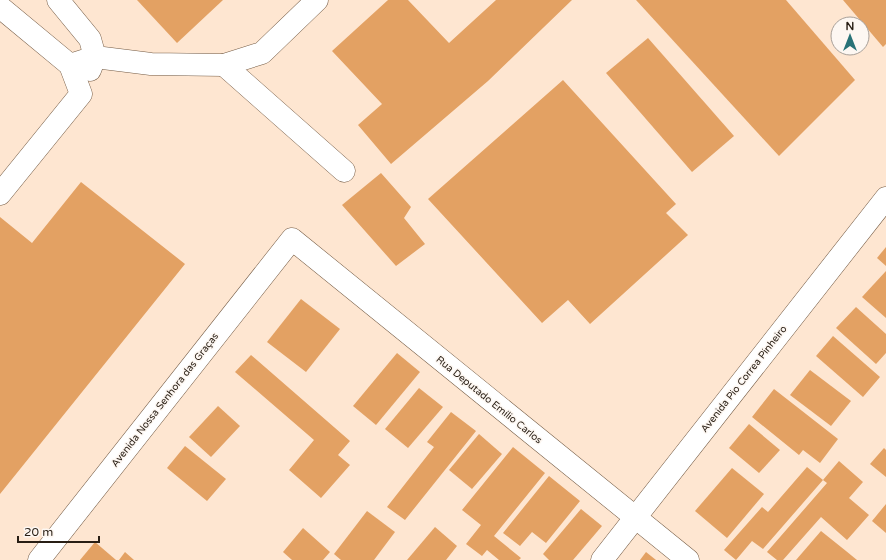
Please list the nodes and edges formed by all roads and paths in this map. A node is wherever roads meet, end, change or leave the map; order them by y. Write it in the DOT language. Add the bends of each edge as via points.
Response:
graph roads {
  1 [pos="58,0"];
  2 [pos="317,0"];
  3 [pos="0,7"];
  4 [pos="95,57"];
  5 [pos="70,65"];
  6 [pos="224,65"];
  7 [pos="81,94"];
  8 [pos="344,171"];
  9 [pos="0,194"];
  10 [pos="886,198"];
  11 [pos="292,239"];
  12 [pos="635,518"];
  13 [pos="39,560"];
  14 [pos="602,560"];
  15 [pos="688,560"];
  1 -- 4 [label="street" via="90,39"];
  2 -- 6 [label="street" via="262,53"];
  3 -- 5 [label="street"];
  4 -- 5 [label="street"];
  4 -- 6 [label="street" via="151,64"];
  4 -- 7 [label="street"];
  5 -- 7 [label="street"];
  6 -- 8 [label="street"];
  7 -- 9 [label="street"];
  10 -- 12 [label="street, Avenida Pio Correa Pinheiro"];
  11 -- 12 [label="street, Rua Deputado Emílio Carlos"];
  11 -- 13 [label="street, Avenida Nossa Senhora das Graças"];
  12 -- 14 [label="street, Avenida Pio Correa Pinheiro"];
  12 -- 15 [label="street, Rua Deputado Emílio Carlos"];
}
